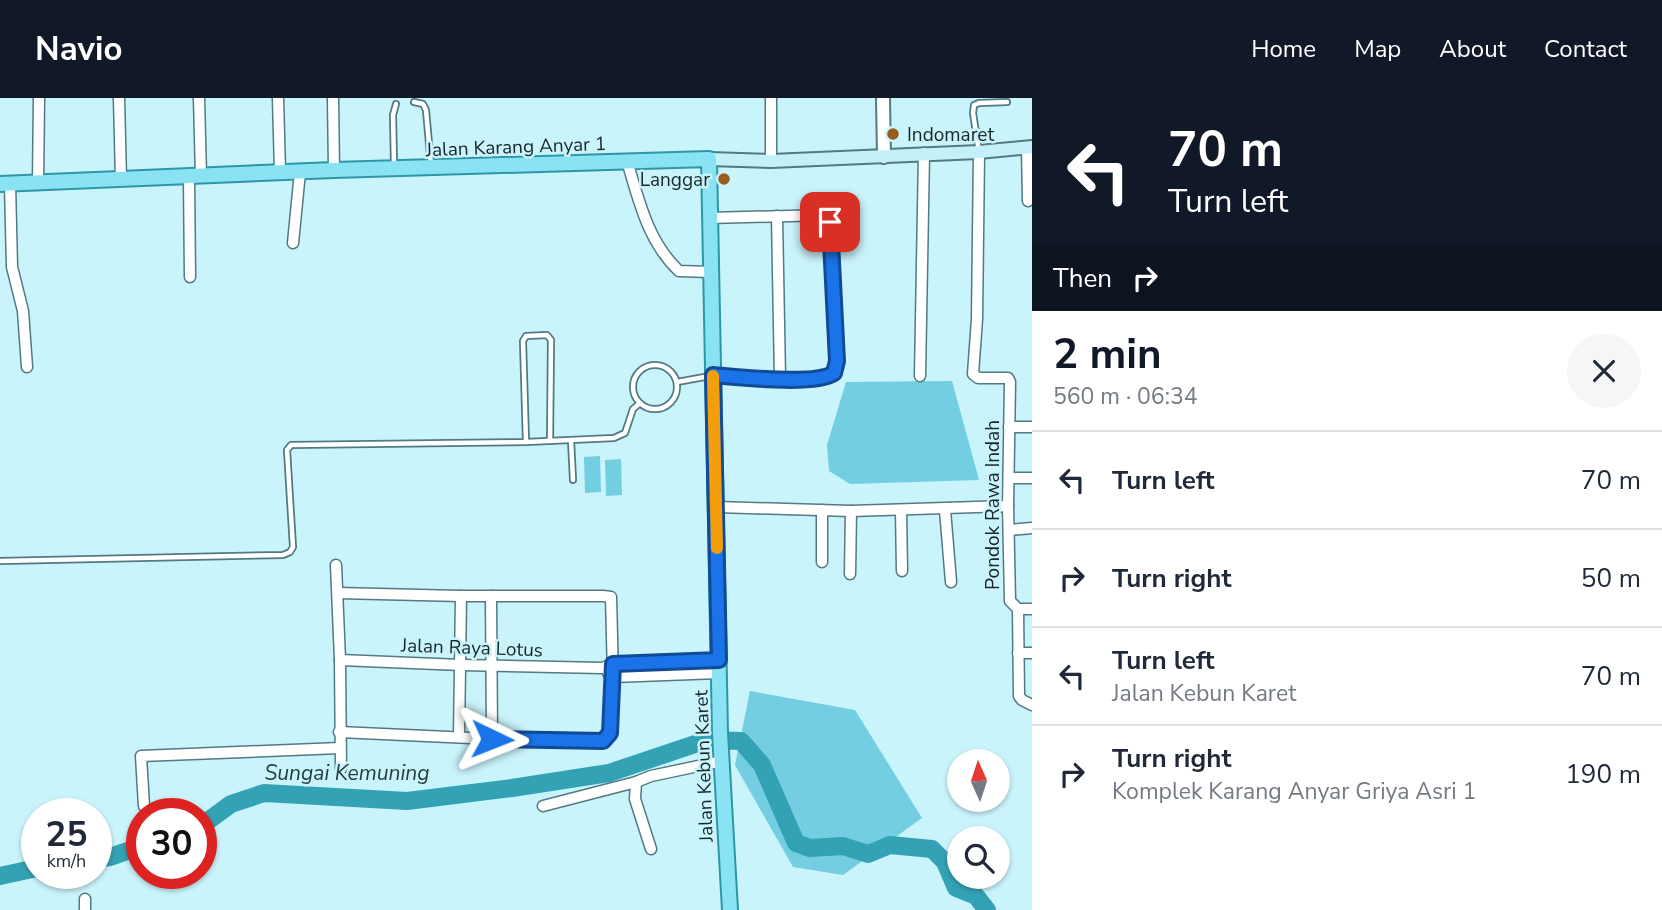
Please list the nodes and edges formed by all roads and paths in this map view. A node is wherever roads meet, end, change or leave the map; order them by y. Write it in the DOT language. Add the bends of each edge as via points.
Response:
graph roads {
  1 [pos="39,98"];
  2 [pos="119,98"];
  3 [pos="199,98"];
  4 [pos="278,98"];
  5 [pos="333,98"];
  6 [pos="771,98"];
  7 [pos="883,98"];
  8 [pos="414,102"];
  9 [pos="1007,102"];
  10 [pos="396,104"];
  11 [pos="1029,147"];
  12 [pos="979,152"];
  13 [pos="923,153"];
  14 [pos="884,157"];
  15 [pos="709,159"];
  16 [pos="626,161"];
  17 [pos="771,161"];
  18 [pos="431,167"];
  19 [pos="394,169"];
  20 [pos="334,170"];
  21 [pos="280,172"];
  22 [pos="300,172"];
  23 [pos="195,177"];
  24 [pos="121,180"];
  25 [pos="38,183"];
  26 [pos="5,184"];
  27 [pos="1028,201"];
  28 [pos="777,216"];
  29 [pos="709,218"];
  30 [pos="293,243"];
  31 [pos="710,272"];
  32 [pos="190,277"];
  33 [pos="27,367"];
  34 [pos="713,375"];
  35 [pos="920,376"];
  36 [pos="780,379"];
  37 [pos="677,382"];
  38 [pos="639,402"];
  39 [pos="1009,427"];
  40 [pos="1032,427"];
  41 [pos="571,440"];
  42 [pos="550,441"];
  43 [pos="526,442"];
  44 [pos="1009,478"];
  45 [pos="1032,478"];
  46 [pos="573,480"];
  47 [pos="1009,506"];
  48 [pos="717,507"];
  49 [pos="822,510"];
  50 [pos="901,510"];
  51 [pos="945,510"];
  52 [pos="851,511"];
  53 [pos="1032,528"];
  54 [pos="1009,530"];
  55 [pos="0,561"];
  56 [pos="822,562"];
  57 [pos="336,565"];
  58 [pos="902,570"];
  59 [pos="850,574"];
  60 [pos="951,582"];
  61 [pos="338,593"];
  62 [pos="461,596"];
  63 [pos="491,596"];
  64 [pos="1018,609"];
  65 [pos="1032,609"];
  66 [pos="1018,653"];
  67 [pos="1032,653"];
  68 [pos="340,660"];
  69 [pos="613,664"];
  70 [pos="461,666"];
  71 [pos="492,666"];
  72 [pos="719,667"];
  73 [pos="602,668"];
  74 [pos="613,677"];
  75 [pos="1032,705"];
  76 [pos="339,732"];
  77 [pos="459,737"];
  78 [pos="492,739"];
  79 [pos="340,748"];
  80 [pos="721,756"];
  81 [pos="341,769"];
  82 [pos="636,782"];
  83 [pos="144,798"];
  84 [pos="543,806"];
  85 [pos="651,849"];
  86 [pos="730,910"];
  1 -- 25 [label="street"];
  2 -- 24 [label="street"];
  3 -- 23 [label="street"];
  4 -- 21 [label="street"];
  5 -- 20 [label="street"];
  6 -- 17 [label="street"];
  7 -- 14 [label="street"];
  8 -- 18 [label="lane" via="426,110"];
  9 -- 12 [label="lane" via="974,105"];
  10 -- 19 [label="lane"];
  11 -- 12 [label="main road, Jalan Karang Anyar 1"];
  11 -- 27 [label="street"];
  12 -- 13 [label="main road, Jalan Karang Anyar 1"];
  12 -- 39 [label="street, Pondok Rawa Indah" via="974,374 978,378 1008,378"];
  13 -- 14 [label="main road, Jalan Karang Anyar 1"];
  13 -- 35 [label="street"];
  14 -- 17 [label="main road, Jalan Karang Anyar 1"];
  15 -- 16 [label="main road, Jalan Karang Anyar 1"];
  15 -- 17 [label="main road, Jalan Karang Anyar 1"];
  15 -- 29 [label="main road, Jalan Kebun Karet"];
  16 -- 18 [label="main road, Jalan Karang Anyar 1"];
  16 -- 31 [label="street" via="643,213 666,258 679,271"];
  18 -- 19 [label="main road, Jalan Karang Anyar 1"];
  19 -- 20 [label="main road, Jalan Karang Anyar 1"];
  20 -- 22 [label="main road, Jalan Karang Anyar 1"];
  21 -- 22 [label="main road, Jalan Karang Anyar 1"];
  21 -- 23 [label="main road, Jalan Karang Anyar 1"];
  22 -- 30 [label="street"];
  23 -- 24 [label="main road, Jalan Karang Anyar 1"];
  23 -- 32 [label="street"];
  24 -- 25 [label="main road, Jalan Karang Anyar 1"];
  25 -- 26 [label="main road, Jalan Karang Anyar 1"];
  26 -- 33 [label="street"];
  28 -- 29 [label="street"];
  28 -- 36 [label="street"];
  28 -- 36 [label="street" via="829,218 837,361 830,376"];
  29 -- 31 [label="main road, Jalan Kebun Karet"];
  31 -- 34 [label="main road, Jalan Kebun Karet"];
  34 -- 36 [label="street"];
  34 -- 37 [label="lane"];
  34 -- 48 [label="main road, Jalan Kebun Karet"];
  37 -- 38 [label="lane" via="677,393 661,409"];
  37 -- 38 [label="lane" via="661,366 650,366 634,381"];
  38 -- 41 [label="lane" via="624,435"];
  39 -- 40 [label="street"];
  39 -- 44 [label="street, Pondok Rawa Indah"];
  41 -- 42 [label="lane"];
  41 -- 46 [label="lane"];
  42 -- 43 [label="lane"];
  42 -- 43 [label="lane" via="551,342 549,336 539,335 526,336 523,341"];
  43 -- 55 [label="lane" via="291,445 287,450 293,547 284,555"];
  44 -- 45 [label="street"];
  44 -- 47 [label="street, Pondok Rawa Indah"];
  47 -- 51 [label="street"];
  47 -- 54 [label="street, Pondok Rawa Indah"];
  48 -- 49 [label="street"];
  48 -- 72 [label="main road, Jalan Kebun Karet"];
  49 -- 52 [label="street"];
  49 -- 56 [label="street"];
  50 -- 51 [label="street"];
  50 -- 52 [label="street"];
  50 -- 58 [label="street"];
  51 -- 60 [label="street"];
  52 -- 59 [label="street"];
  53 -- 54 [label="street"];
  54 -- 64 [label="street, Pondok Rawa Indah" via="1010,601"];
  57 -- 61 [label="street"];
  61 -- 62 [label="street"];
  61 -- 68 [label="street"];
  62 -- 63 [label="street"];
  62 -- 70 [label="street"];
  63 -- 69 [label="street" via="611,597"];
  63 -- 71 [label="street"];
  64 -- 65 [label="street"];
  64 -- 66 [label="street, Pondok Rawa Indah"];
  66 -- 67 [label="street"];
  66 -- 75 [label="street, Pondok Rawa Indah" via="1019,696"];
  68 -- 70 [label="street, Jalan Raya Lotus"];
  68 -- 76 [label="street"];
  69 -- 72 [label="street"];
  69 -- 73 [label="street"];
  69 -- 74 [label="street"];
  70 -- 71 [label="street, Jalan Raya Lotus"];
  70 -- 77 [label="street"];
  71 -- 73 [label="street, Jalan Raya Lotus"];
  71 -- 78 [label="street"];
  72 -- 74 [label="street"];
  72 -- 80 [label="main road, Jalan Kebun Karet"];
  73 -- 74 [label="street"];
  74 -- 78 [label="street" via="610,733 603,741"];
  76 -- 77 [label="street"];
  76 -- 79 [label="street"];
  77 -- 78 [label="street"];
  79 -- 81 [label="street"];
  79 -- 83 [label="street" via="141,755"];
  80 -- 82 [label="street"];
  80 -- 86 [label="main road, Jalan Kebun Karet"];
  82 -- 84 [label="street"];
  82 -- 85 [label="street" via="635,799"];
}
